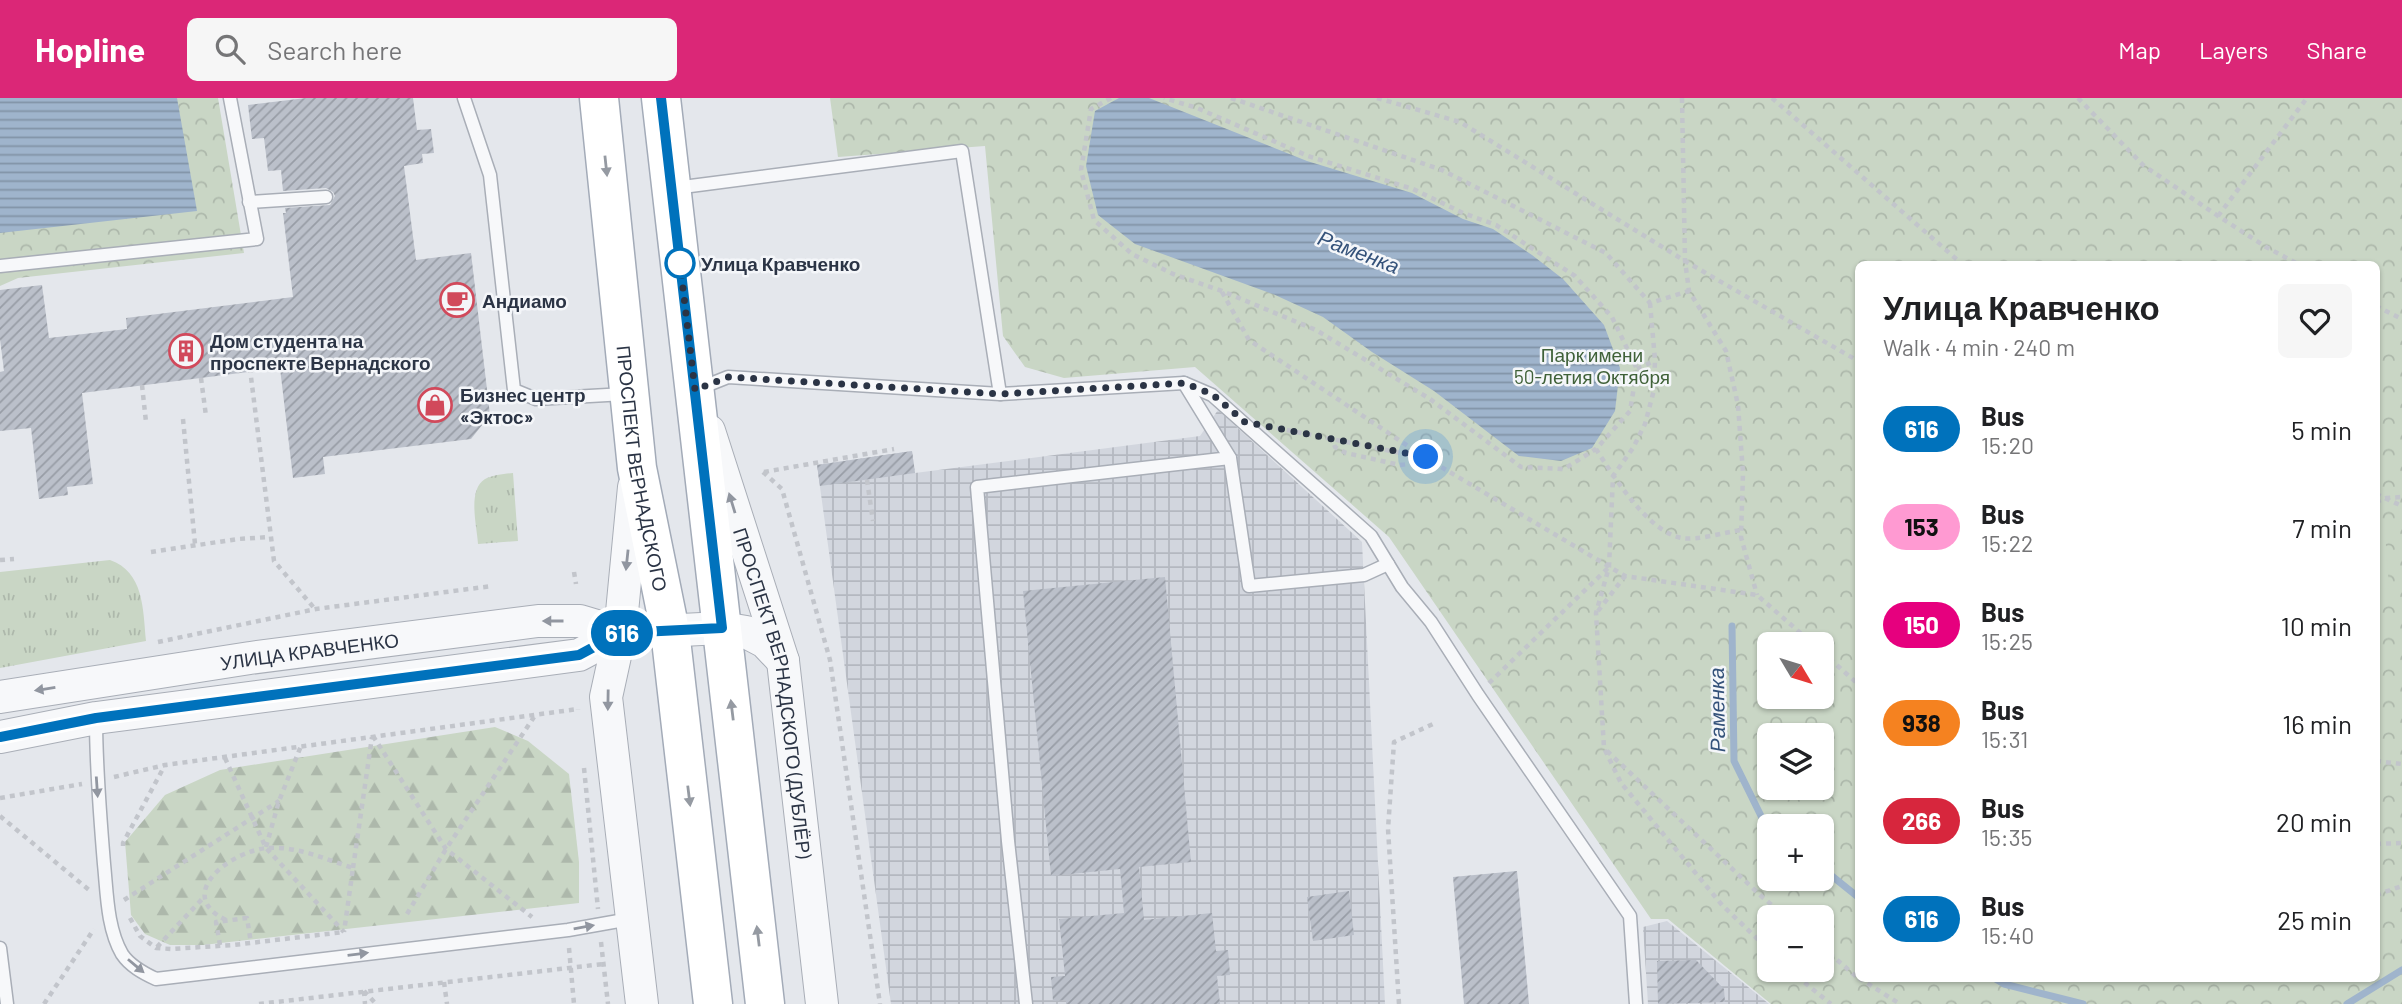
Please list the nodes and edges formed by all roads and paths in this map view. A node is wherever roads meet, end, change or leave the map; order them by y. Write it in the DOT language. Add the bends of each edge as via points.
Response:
graph roads {
  1 [pos="230,98"];
  2 [pos="464,98"];
  3 [pos="599,98"];
  4 [pos="661,98"];
  5 [pos="1111,98"];
  6 [pos="1164,98"];
  7 [pos="1197,98"];
  8 [pos="1231,98"];
  9 [pos="1377,98"];
  10 [pos="1682,98"];
  11 [pos="1772,98"];
  12 [pos="2078,98"];
  13 [pos="2307,98"];
  14 [pos="1197,108"];
  15 [pos="671,188"];
  16 [pos="326,197"];
  17 [pos="249,202"];
  18 [pos="2218,216"];
  19 [pos="1685,261"];
  20 [pos="1959,261"];
  21 [pos="2292,261"];
  22 [pos="0,266"];
  23 [pos="1222,291"];
  24 [pos="1689,291"];
  25 [pos="1650,303"];
  26 [pos="2380,308"];
  27 [pos="2402,319"];
  28 [pos="262,359"];
  29 [pos="1855,359"];
  30 [pos="1655,360"];
  31 [pos="1637,369"];
  32 [pos="201,378"];
  33 [pos="1184,383"];
  34 [pos="142,385"];
  35 [pos="695,390"];
  36 [pos="629,393"];
  37 [pos="1000,394"];
  38 [pos="206,416"];
  39 [pos="183,419"];
  40 [pos="146,422"];
  41 [pos="1245,422"];
  42 [pos="1332,439"];
  43 [pos="894,449"];
  44 [pos="1596,449"];
  45 [pos="1426,457"];
  46 [pos="1230,458"];
  47 [pos="637,468"];
  48 [pos="1613,476"];
  49 [pos="867,480"];
  50 [pos="2380,496"];
  51 [pos="2402,497"];
  52 [pos="2386,498"];
  53 [pos="2380,500"];
  54 [pos="2402,506"];
  55 [pos="873,520"];
  56 [pos="1741,530"];
  57 [pos="271,537"];
  58 [pos="195,544"];
  59 [pos="151,552"];
  60 [pos="14,559"];
  61 [pos="0,560"];
  62 [pos="1388,564"];
  63 [pos="1609,567"];
  64 [pos="575,572"];
  65 [pos="1625,576"];
  66 [pos="576,584"];
  67 [pos="492,586"];
  68 [pos="1757,595"];
  69 [pos="316,609"];
  70 [pos="1596,613"];
  71 [pos="722,628"];
  72 [pos="670,631"];
  73 [pos="1799,632"];
  74 [pos="620,633"];
  75 [pos="371,642"];
  76 [pos="146,644"];
  77 [pos="783,661"];
  78 [pos="1834,663"];
  79 [pos="163,671"];
  80 [pos="1855,681"];
  81 [pos="376,682"];
  82 [pos="1478,695"];
  83 [pos="0,696"];
  84 [pos="166,709"];
  85 [pos="535,716"];
  86 [pos="96,718"];
  87 [pos="579,722"];
  88 [pos="1433,724"];
  89 [pos="373,736"];
  90 [pos="0,737"];
  91 [pos="301,745"];
  92 [pos="1604,748"];
  93 [pos="225,758"];
  94 [pos="2380,761"];
  95 [pos="583,762"];
  96 [pos="2402,764"];
  97 [pos="164,765"];
  98 [pos="97,781"];
  99 [pos="0,798"];
  100 [pos="279,801"];
  101 [pos="0,816"];
  102 [pos="253,816"];
  103 [pos="2402,843"];
  104 [pos="2380,844"];
  105 [pos="266,848"];
  106 [pos="446,849"];
  107 [pos="124,854"];
  108 [pos="353,868"];
  109 [pos="2402,886"];
  110 [pos="126,888"];
  111 [pos="2380,894"];
  112 [pos="205,897"];
  113 [pos="127,899"];
  114 [pos="1772,905"];
  115 [pos="108,906"];
  116 [pos="407,914"];
  117 [pos="631,919"];
  118 [pos="226,920"];
  119 [pos="599,924"];
  120 [pos="568,930"];
  121 [pos="550,931"];
  122 [pos="344,932"];
  123 [pos="1757,939"];
  124 [pos="251,943"];
  125 [pos="220,946"];
  126 [pos="0,948"];
  127 [pos="156,948"];
  128 [pos="1834,957"];
  129 [pos="603,964"];
  130 [pos="570,968"];
  131 [pos="1855,975"];
  132 [pos="444,982"];
  133 [pos="1804,982"];
  134 [pos="1865,982"];
  135 [pos="364,990"];
  136 [pos="7,1004"];
  137 [pos="44,1004"];
  138 [pos="259,1004"];
  139 [pos="365,1004"];
  140 [pos="376,1004"];
  141 [pos="447,1004"];
  142 [pos="574,1004"];
  143 [pos="608,1004"];
  144 [pos="642,1004"];
  145 [pos="713,1004"];
  146 [pos="765,1004"];
  147 [pos="822,1004"];
  148 [pos="880,1004"];
  149 [pos="1026,1004"];
  150 [pos="1399,1004"];
  151 [pos="1636,1004"];
  152 [pos="1831,1004"];
  153 [pos="1900,1004"];
  1 -- 17 [label="lane"];
  2 -- 36 [label="lane" via="490,175 514,390 536,399"];
  3 -- 36 [label="main road, ПРОСПЕКТ ВЕРНАДСКОГО, one-way"];
  4 -- 15 [label="main road"];
  5 -- 23 [label="path" via="1091,109 1081,170 1094,220 1132,254"];
  6 -- 14 [label="path"];
  7 -- 14 [label="path"];
  8 -- 25 [label="path" via="1442,170 1606,253"];
  9 -- 19 [label="path" via="1460,122"];
  10 -- 19 [label="path"];
  11 -- 20 [label="path"];
  12 -- 18 [label="path" via="2143,165"];
  13 -- 18 [label="path"];
  14 -- 31 [label="path" via="1308,156 1413,189 1496,225 1575,276 1612,317"];
  15 -- 35 [label="main road"];
  15 -- 37 [label="lane" via="962,151"];
  16 -- 17 [label="lane"];
  17 -- 22 [label="lane" via="257,239"];
  18 -- 21 [label="path"];
  19 -- 24 [label="path"];
  19 -- 29 [label="path"];
  23 -- 44 [label="path" via="1316,330 1430,399 1521,467 1564,469"];
  23 -- 45 [label="path" via="1249,340"];
  24 -- 25 [label="path"];
  24 -- 56 [label="path" via="1726,351 1738,405"];
  25 -- 30 [label="path"];
  26 -- 27 [label="path"];
  28 -- 57 [label="path" via="249,361"];
  30 -- 31 [label="path"];
  30 -- 48 [label="path" via="1654,390 1645,424"];
  31 -- 44 [label="path" via="1630,411"];
  32 -- 38 [label="path"];
  33 -- 37 [label="lane"];
  33 -- 41 [label="lane" via="1212,394"];
  33 -- 46 [label="lane"];
  34 -- 40 [label="path"];
  35 -- 37 [label="lane" via="728,377"];
  35 -- 71 [label="main road"];
  77 -- 35 [label="street, ПРОСПЕКТ ВЕРНАДСКОГО (ДУБЛЁР), one-way"];
  36 -- 47 [label="main road, ПРОСПЕКТ ВЕРНАДСКОГО"];
  39 -- 58 [label="path"];
  41 -- 42 [label="path"];
  41 -- 62 [label="lane" via="1371,536"];
  42 -- 45 [label="path"];
  42 -- 45 [label="path" via="1335,447 1346,453 1400,466"];
  43 -- 148 [label="path" via="763,472 782,489 830,660"];
  44 -- 48 [label="path"];
  45 -- 63 [label="path"];
  46 -- 62 [label="lane" via="1249,586 1364,575"];
  46 -- 149 [label="lane" via="977,487"];
  47 -- 72 [label="main road, ПРОСПЕКТ ВЕРНАДСКОГО"];
  47 -- 74 [label="street, one-way"];
  48 -- 56 [label="path" via="1665,532 1684,539"];
  48 -- 63 [label="path"];
  49 -- 55 [label="path"];
  50 -- 52 [label="path"];
  51 -- 52 [label="path"];
  52 -- 53 [label="path"];
  52 -- 54 [label="path"];
  56 -- 68 [label="path"];
  57 -- 58 [label="path"];
  57 -- 69 [label="path" via="274,561"];
  58 -- 59 [label="path"];
  60 -- 61 [label="path"];
  62 -- 82 [label="lane"];
  63 -- 65 [label="path"];
  63 -- 70 [label="path"];
  63 -- 82 [label="path"];
  64 -- 66 [label="path"];
  65 -- 68 [label="path"];
  65 -- 70 [label="path"];
  67 -- 69 [label="path"];
  68 -- 73 [label="path"];
  69 -- 76 [label="path"];
  70 -- 92 [label="path"];
  71 -- 72 [label="street, УЛИЦА КРАВЧЕНКО"];
  71 -- 77 [label="street, УЛИЦА КРАВЧЕНКО" via="746,632 765,642"];
  146 -- 71 [label="main road, one-way"];
  72 -- 74 [label="street, УЛИЦА КРАВЧЕНКО"];
  72 -- 145 [label="main road, ПРОСПЕКТ ВЕРНАДСКОГО, one-way"];
  74 -- 75 [label="street, УЛИЦА КРАВЧЕНКО, one-way" via="580,621 538,621"];
  74 -- 81 [label="street, УЛИЦА КРАВЧЕНКО" via="579,655"];
  74 -- 117 [label="street, one-way" via="606,697"];
  75 -- 79 [label="street, УЛИЦА КРАВЧЕНКО"];
  75 -- 81 [label="street"];
  77 -- 147 [label="street, ПРОСПЕКТ ВЕРНАДСКОГО (ДУБЛЁР)"];
  78 -- 80 [label="path"];
  79 -- 83 [label="street, УЛИЦА КРАВЧЕНКО, one-way"];
  79 -- 84 [label="street"];
  81 -- 84 [label="street, УЛИЦА КРАВЧЕНКО"];
  82 -- 151 [label="lane" via="1630,916"];
  84 -- 86 [label="street, УЛИЦА КРАВЧЕНКО"];
  85 -- 87 [label="path" via="578,709"];
  85 -- 89 [label="path"];
  85 -- 106 [label="path"];
  86 -- 90 [label="street, УЛИЦА КРАВЧЕНКО"];
  86 -- 98 [label="lane"];
  88 -- 150 [label="path" via="1394,742 1388,829"];
  89 -- 91 [label="path"];
  89 -- 106 [label="path"];
  89 -- 108 [label="path"];
  91 -- 93 [label="path"];
  91 -- 100 [label="path"];
  92 -- 114 [label="path"];
  92 -- 123 [label="path" via="1621,783 1722,905"];
  93 -- 97 [label="path"];
  93 -- 102 [label="path"];
  94 -- 96 [label="path"];
  95 -- 119 [label="path"];
  97 -- 98 [label="path"];
  97 -- 107 [label="path" via="123,843"];
  98 -- 99 [label="path"];
  98 -- 115 [label="lane, one-way"];
  100 -- 102 [label="path"];
  100 -- 105 [label="path"];
  101 -- 115 [label="path"];
  102 -- 105 [label="path"];
  102 -- 113 [label="path"];
  103 -- 104 [label="path"];
  105 -- 108 [label="path" via="292,849"];
  105 -- 112 [label="path" via="239,855 221,867 208,880"];
  105 -- 122 [label="path"];
  106 -- 116 [label="path"];
  106 -- 121 [label="path"];
  108 -- 122 [label="path"];
  109 -- 111 [label="path"];
  110 -- 113 [label="path"];
  112 -- 118 [label="path" via="215,915"];
  112 -- 127 [label="path"];
  113 -- 115 [label="path"];
  113 -- 127 [label="path" via="130,919 140,936"];
  115 -- 121 [label="lane, one-way" via="122,954 139,971 156,979"];
  115 -- 137 [label="path"];
  117 -- 119 [label="lane"];
  117 -- 144 [label="street"];
  118 -- 124 [label="path" via="247,918"];
  118 -- 125 [label="path" via="216,922"];
  120 -- 119 [label="lane, one-way"];
  119 -- 129 [label="path"];
  120 -- 121 [label="lane"];
  120 -- 130 [label="path"];
  122 -- 124 [label="path"];
  124 -- 125 [label="path"];
  125 -- 127 [label="path"];
  126 -- 136 [label="lane"];
  128 -- 131 [label="path"];
  129 -- 130 [label="path"];
  129 -- 143 [label="path"];
  130 -- 132 [label="path"];
  130 -- 142 [label="path"];
  132 -- 135 [label="path"];
  132 -- 141 [label="path"];
  133 -- 152 [label="path"];
  134 -- 153 [label="path"];
  135 -- 138 [label="path"];
  135 -- 139 [label="path"];
  135 -- 140 [label="path"];
}
